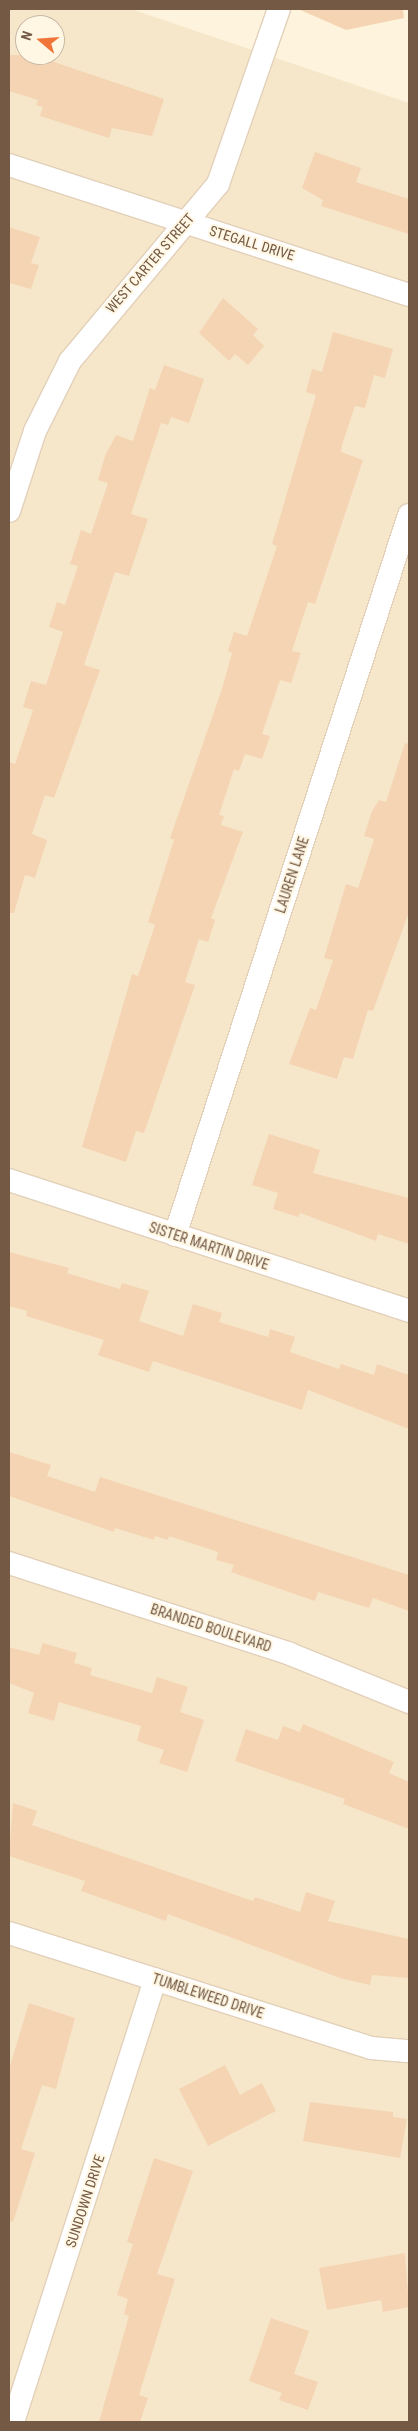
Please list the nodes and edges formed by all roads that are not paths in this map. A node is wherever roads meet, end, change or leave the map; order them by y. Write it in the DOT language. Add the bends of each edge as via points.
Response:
graph roads {
  1 [pos="279,9"];
  2 [pos="9,165"];
  3 [pos="184,222"];
  4 [pos="409,296"];
  5 [pos="9,511"];
  6 [pos="409,515"];
  7 [pos="9,1180"];
  8 [pos="175,1235"];
  9 [pos="409,1311"];
  10 [pos="9,1563"];
  11 [pos="409,1702"];
  12 [pos="9,1933"];
  13 [pos="155,1979"];
  14 [pos="409,2050"];
  15 [pos="13,2422"];
  1 -- 3 [label="street, WEST CARTER STREET" via="218,184"];
  2 -- 3 [label="street, STEGALL DRIVE"];
  3 -- 4 [label="street, STEGALL DRIVE" via="242,237"];
  3 -- 5 [label="street, WEST CARTER STREET" via="70,361 35,431"];
  6 -- 8 [label="street, LAUREN LANE"];
  7 -- 8 [label="street, SISTER MARTIN DRIVE"];
  8 -- 9 [label="street, SISTER MARTIN DRIVE"];
  10 -- 11 [label="street, BRANDED BOULEVARD" via="290,1654"];
  12 -- 13 [label="street, TUMBLEWEED DRIVE"];
  13 -- 14 [label="street, TUMBLEWEED DRIVE" via="371,2048"];
  13 -- 15 [label="street, SUNDOWN DRIVE"];
}
